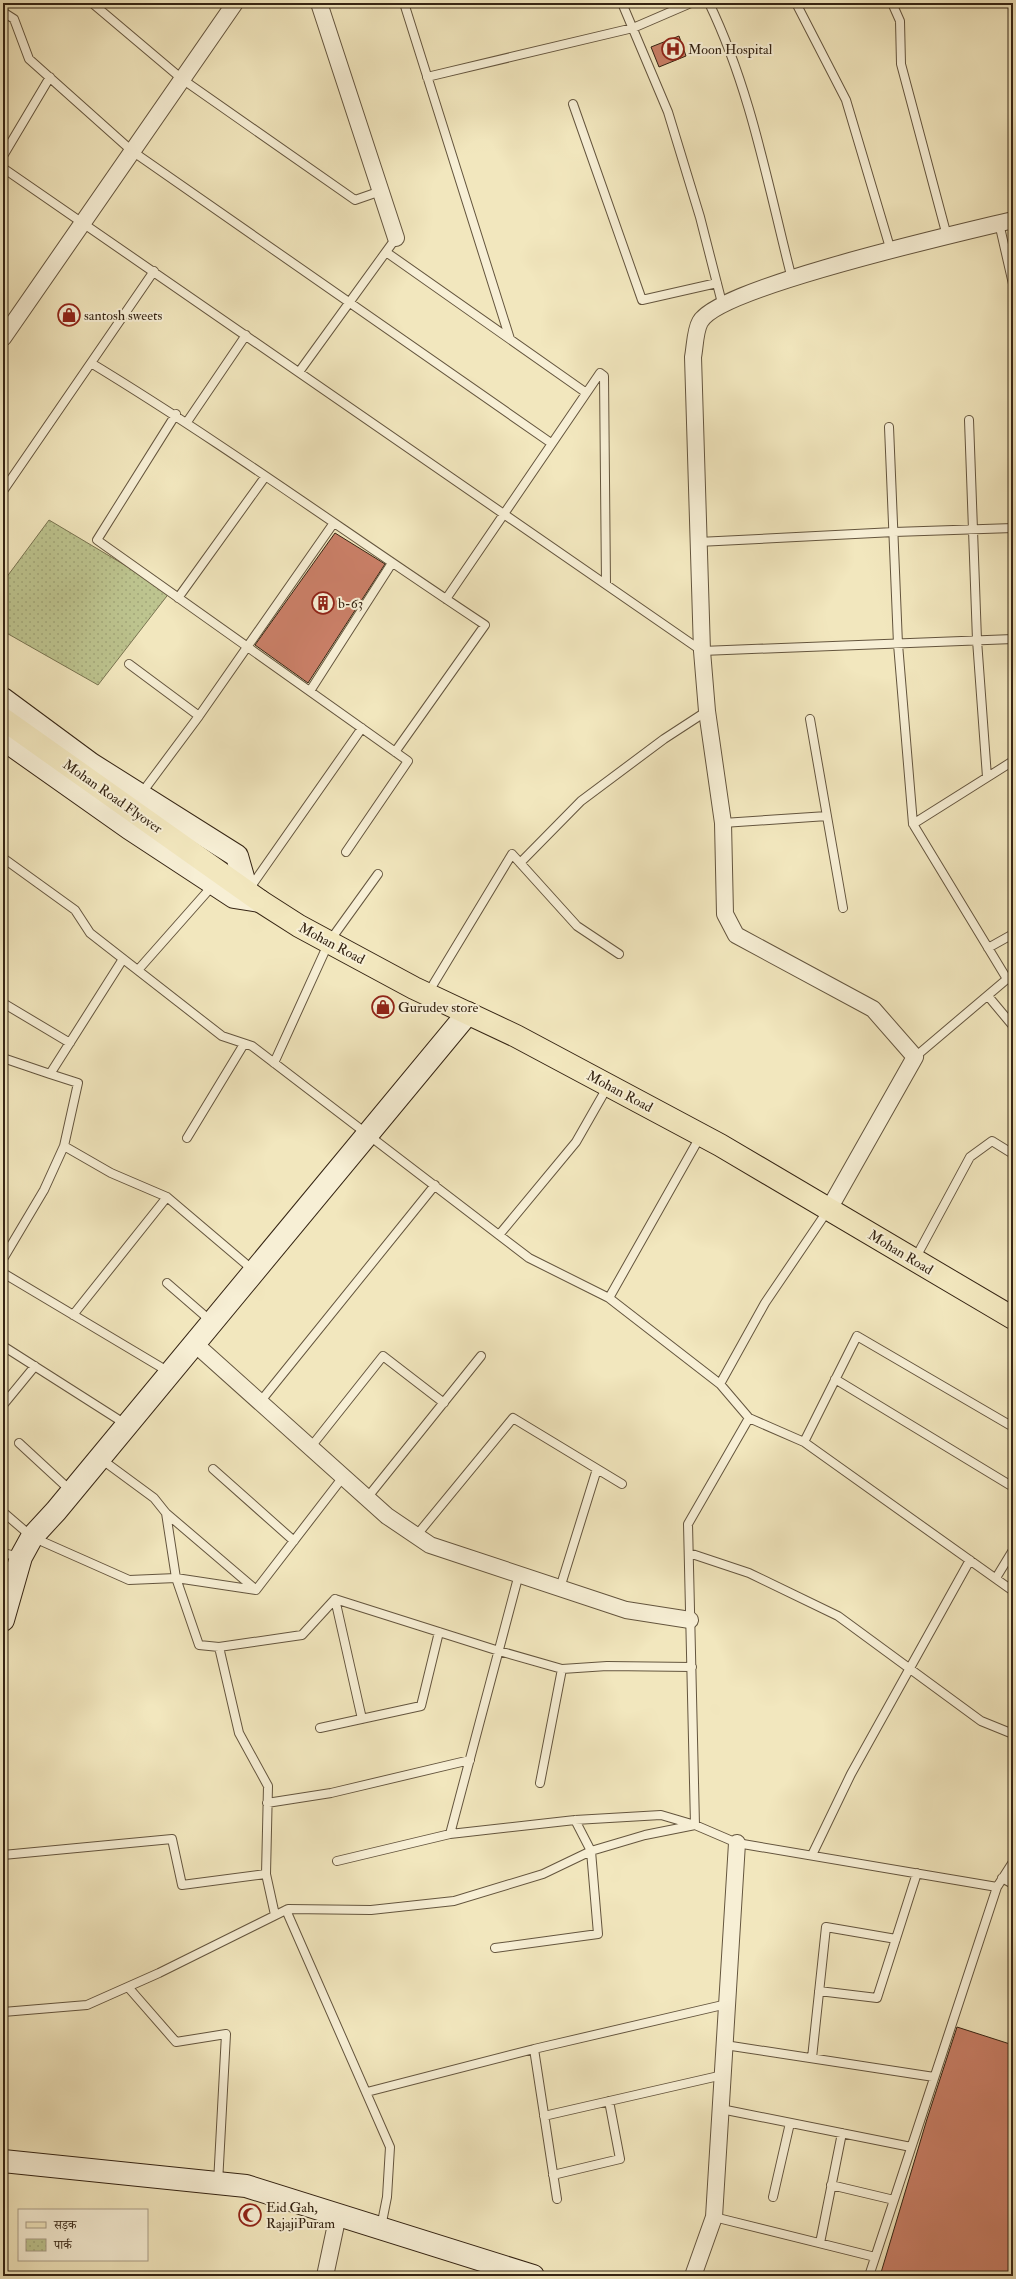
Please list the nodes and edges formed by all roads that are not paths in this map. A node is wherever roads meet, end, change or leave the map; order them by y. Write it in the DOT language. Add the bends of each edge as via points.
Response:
graph roads {
  1 [pos="92,3"];
  2 [pos="236,3"];
  3 [pos="319,3"];
  4 [pos="404,3"];
  5 [pos="622,3"];
  6 [pos="691,3"];
  7 [pos="709,3"];
  8 [pos="796,3"];
  9 [pos="892,3"];
  10 [pos="3,12"];
  11 [pos="633,28"];
  12 [pos="50,77"];
  13 [pos="427,77"];
  14 [pos="182,79"];
  15 [pos="573,104"];
  16 [pos="132,150"];
  17 [pos="3,156"];
  18 [pos="3,168"];
  19 [pos="381,191"];
  20 [pos="1006,221"];
  21 [pos="83,222"];
  22 [pos="947,236"];
  23 [pos="396,238"];
  24 [pos="891,251"];
  25 [pos="386,252"];
  26 [pos="154,271"];
  27 [pos="792,279"];
  28 [pos="717,283"];
  29 [pos="1013,284"];
  30 [pos="350,302"];
  31 [pos="722,303"];
  32 [pos="246,335"];
  33 [pos="3,338"];
  34 [pos="510,339"];
  35 [pos="91,363"];
  36 [pos="299,372"];
  37 [pos="586,392"];
  38 [pos="176,414"];
  39 [pos="969,420"];
  40 [pos="187,422"];
  41 [pos="889,426"];
  42 [pos="551,443"];
  43 [pos="265,477"];
  44 [pos="3,490"];
  45 [pos="503,513"];
  46 [pos="333,524"];
  47 [pos="1013,528"];
  48 [pos="973,530"];
  49 [pos="894,532"];
  50 [pos="698,542"];
  51 [pos="392,563"];
  52 [pos="606,584"];
  53 [pos="178,598"];
  54 [pos="446,600"];
  55 [pos="1013,639"];
  56 [pos="977,640"];
  57 [pos="898,644"];
  58 [pos="248,647"];
  59 [pos="702,651"];
  60 [pos="128,664"];
  61 [pos="310,691"];
  62 [pos="3,699"];
  63 [pos="707,711"];
  64 [pos="199,716"];
  65 [pos="3,719"];
  66 [pos="810,719"];
  67 [pos="362,728"];
  68 [pos="3,739"];
  69 [pos="395,752"];
  70 [pos="1013,761"];
  71 [pos="988,777"];
  72 [pos="140,795"];
  73 [pos="827,816"];
  74 [pos="723,823"];
  75 [pos="913,824"];
  76 [pos="346,852"];
  77 [pos="3,858"];
  78 [pos="520,863"];
  79 [pos="378,874"];
  80 [pos="218,879"];
  81 [pos="253,896"];
  82 [pos="843,908"];
  83 [pos="1013,934"];
  84 [pos="329,942"];
  85 [pos="988,948"];
  86 [pos="619,954"];
  87 [pos="123,959"];
  88 [pos="138,970"];
  89 [pos="427,994"];
  90 [pos="988,996"];
  91 [pos="3,1003"];
  92 [pos="468,1013"];
  93 [pos="1013,1026"];
  94 [pos="70,1043"];
  95 [pos="244,1044"];
  96 [pos="915,1057"];
  97 [pos="3,1058"];
  98 [pos="274,1063"];
  99 [pos="50,1074"];
  100 [pos="609,1086"];
  101 [pos="368,1133"];
  102 [pos="701,1136"];
  103 [pos="187,1138"];
  104 [pos="64,1146"];
  105 [pos="1013,1154"];
  106 [pos="435,1185"];
  107 [pos="167,1197"];
  108 [pos="829,1210"];
  109 [pos="499,1235"];
  110 [pos="3,1258"];
  111 [pos="915,1260"];
  112 [pos="254,1270"];
  113 [pos="3,1273"];
  114 [pos="167,1283"];
  115 [pos="609,1298"];
  116 [pos="74,1316"];
  117 [pos="1013,1318"];
  118 [pos="212,1322"];
  119 [pos="194,1343"];
  120 [pos="3,1346"];
  121 [pos="481,1356"];
  122 [pos="34,1366"];
  123 [pos="170,1373"];
  124 [pos="835,1379"];
  125 [pos="720,1384"];
  126 [pos="260,1402"];
  127 [pos="444,1403"];
  128 [pos="3,1405"];
  129 [pos="749,1418"];
  130 [pos="127,1425"];
  131 [pos="1013,1427"];
  132 [pos="804,1442"];
  133 [pos="19,1443"];
  134 [pos="310,1448"];
  135 [pos="100,1458"];
  136 [pos="213,1469"];
  137 [pos="597,1469"];
  138 [pos="343,1477"];
  139 [pos="622,1484"];
  140 [pos="1013,1487"];
  141 [pos="72,1492"];
  142 [pos="368,1498"];
  143 [pos="3,1512"];
  144 [pos="166,1513"];
  145 [pos="416,1536"];
  146 [pos="32,1537"];
  147 [pos="294,1541"];
  148 [pos="1013,1550"];
  149 [pos="689,1553"];
  150 [pos="12,1555"];
  151 [pos="970,1560"];
  152 [pos="519,1574"];
  153 [pos="176,1578"];
  154 [pos="996,1578"];
  155 [pos="560,1588"];
  156 [pos="256,1590"];
  157 [pos="1013,1591"];
  158 [pos="335,1599"];
  159 [pos="3,1615"];
  160 [pos="690,1620"];
  161 [pos="439,1632"];
  162 [pos="219,1647"];
  163 [pos="499,1651"];
  164 [pos="692,1667"];
  165 [pos="910,1668"];
  166 [pos="562,1669"];
  167 [pos="362,1719"];
  168 [pos="320,1728"];
  169 [pos="1013,1734"];
  170 [pos="470,1760"];
  171 [pos="540,1783"];
  172 [pos="267,1803"];
  173 [pos="575,1820"];
  174 [pos="695,1825"];
  175 [pos="450,1834"];
  176 [pos="737,1843"];
  177 [pos="591,1850"];
  178 [pos="3,1854"];
  179 [pos="812,1856"];
  180 [pos="337,1861"];
  181 [pos="1013,1862"];
  182 [pos="917,1873"];
  183 [pos="266,1874"];
  184 [pos="1002,1878"];
  185 [pos="1013,1884"];
  186 [pos="997,1887"];
  187 [pos="286,1910"];
  188 [pos="276,1915"];
  189 [pos="896,1939"];
  190 [pos="495,1948"];
  191 [pos="128,1987"];
  192 [pos="819,1991"];
  193 [pos="727,2004"];
  194 [pos="3,2012"];
  195 [pos="725,2045"];
  196 [pos="534,2048"];
  197 [pos="812,2058"];
  198 [pos="723,2075"];
  199 [pos="934,2077"];
  200 [pos="367,2092"];
  201 [pos="609,2101"];
  202 [pos="721,2109"];
  203 [pos="544,2116"];
  204 [pos="790,2123"];
  205 [pos="842,2133"];
  206 [pos="911,2146"];
  207 [pos="3,2161"];
  208 [pos="553,2175"];
  209 [pos="218,2183"];
  210 [pos="831,2186"];
  211 [pos="773,2197"];
  212 [pos="557,2199"];
  213 [pos="894,2200"];
  214 [pos="338,2215"];
  215 [pos="714,2217"];
  216 [pos="380,2228"];
  217 [pos="820,2243"];
  218 [pos="875,2257"];
  219 [pos="325,2276"];
  220 [pos="533,2276"];
  221 [pos="693,2276"];
  222 [pos="868,2276"];
  1 -- 14 [label="lane"];
  2 -- 14 [label="street"];
  3 -- 19 [label="street"];
  4 -- 13 [label="lane"];
  5 -- 11 [label="lane"];
  6 -- 11 [label="lane"];
  7 -- 27 [label="lane" via="723,32 748,106"];
  8 -- 24 [label="lane" via="846,100"];
  9 -- 22 [label="lane" via="900,21 901,64"];
  10 -- 12 [label="lane" via="14,19 29,59"];
  11 -- 13 [label="lane"];
  11 -- 28 [label="lane" via="668,112"];
  12 -- 16 [label="lane"];
  12 -- 17 [label="lane"];
  13 -- 34 [label="lane"];
  14 -- 16 [label="street"];
  14 -- 19 [label="lane" via="355,200"];
  15 -- 28 [label="lane" via="642,300"];
  16 -- 21 [label="street"];
  16 -- 30 [label="lane"];
  18 -- 21 [label="lane"];
  19 -- 23 [label="street"];
  20 -- 22 [label="street"];
  20 -- 29 [label="lane"];
  21 -- 26 [label="lane"];
  21 -- 33 [label="street"];
  22 -- 24 [label="street"];
  23 -- 25 [label="lane"];
  24 -- 27 [label="street" via="830,266"];
  25 -- 30 [label="lane"];
  25 -- 34 [label="lane"];
  26 -- 32 [label="lane"];
  26 -- 35 [label="lane"];
  27 -- 31 [label="street"];
  28 -- 31 [label="lane"];
  30 -- 36 [label="lane"];
  30 -- 42 [label="lane"];
  31 -- 50 [label="street" via="700,321 693,357"];
  32 -- 36 [label="lane"];
  32 -- 40 [label="lane"];
  34 -- 37 [label="lane"];
  35 -- 38 [label="lane"];
  35 -- 44 [label="lane"];
  36 -- 45 [label="lane"];
  37 -- 42 [label="lane"];
  37 -- 52 [label="lane" via="600,373 604,376"];
  38 -- 40 [label="lane"];
  38 -- 53 [label="lane" via="97,540"];
  39 -- 48 [label="lane"];
  40 -- 43 [label="lane"];
  41 -- 49 [label="lane"];
  42 -- 45 [label="lane"];
  43 -- 46 [label="lane"];
  43 -- 53 [label="lane"];
  45 -- 52 [label="lane"];
  45 -- 54 [label="lane"];
  46 -- 51 [label="lane"];
  46 -- 58 [label="lane"];
  47 -- 48 [label="lane"];
  48 -- 49 [label="lane"];
  48 -- 56 [label="lane"];
  49 -- 50 [label="lane"];
  49 -- 57 [label="lane"];
  50 -- 59 [label="street"];
  51 -- 54 [label="lane"];
  51 -- 61 [label="lane"];
  52 -- 59 [label="lane"];
  53 -- 58 [label="lane"];
  54 -- 69 [label="lane" via="485,625"];
  55 -- 56 [label="lane"];
  56 -- 57 [label="lane"];
  56 -- 71 [label="lane"];
  57 -- 59 [label="lane"];
  57 -- 75 [label="lane"];
  58 -- 61 [label="lane"];
  58 -- 64 [label="lane"];
  59 -- 63 [label="street"];
  60 -- 64 [label="lane"];
  61 -- 67 [label="lane"];
  62 -- 72 [label="street" via="92,764"];
  63 -- 74 [label="street"];
  63 -- 78 [label="lane" via="664,739 581,801"];
  64 -- 72 [label="lane"];
  65 -- 80 [label="main road, Mohan Road Flyover" via="183,845"];
  66 -- 73 [label="lane"];
  67 -- 69 [label="lane"];
  67 -- 81 [label="lane"];
  68 -- 80 [label="street" via="129,828"];
  69 -- 76 [label="lane" via="408,760"];
  70 -- 71 [label="lane"];
  71 -- 75 [label="lane"];
  72 -- 81 [label="street" via="237,856"];
  73 -- 74 [label="lane"];
  73 -- 82 [label="lane"];
  74 -- 96 [label="street" via="725,914 736,935 873,1008"];
  75 -- 85 [label="lane"];
  77 -- 87 [label="lane" via="75,910 90,934"];
  78 -- 86 [label="lane" via="577,926"];
  78 -- 89 [label="lane" via="512,854"];
  79 -- 84 [label="lane"];
  80 -- 81 [label="main road, Mohan Road"];
  80 -- 88 [label="lane"];
  81 -- 84 [label="main road, Mohan Road"];
  83 -- 85 [label="lane"];
  84 -- 89 [label="main road, Mohan Road"];
  84 -- 98 [label="lane"];
  85 -- 90 [label="lane" via="1007,979"];
  87 -- 88 [label="lane"];
  87 -- 94 [label="lane"];
  88 -- 95 [label="lane" via="222,1036"];
  89 -- 92 [label="main road, Mohan Road"];
  90 -- 93 [label="lane"];
  90 -- 96 [label="lane"];
  91 -- 94 [label="lane"];
  92 -- 100 [label="main road, Mohan Road"];
  92 -- 101 [label="street"];
  94 -- 99 [label="lane"];
  95 -- 98 [label="lane" via="252,1046"];
  95 -- 103 [label="lane"];
  96 -- 108 [label="street"];
  97 -- 99 [label="lane"];
  98 -- 101 [label="lane"];
  99 -- 104 [label="lane" via="78,1083"];
  100 -- 102 [label="main road, Mohan Road"];
  100 -- 109 [label="lane" via="576,1142"];
  101 -- 106 [label="lane"];
  101 -- 112 [label="street"];
  102 -- 108 [label="main road, Mohan Road"];
  102 -- 115 [label="lane"];
  104 -- 107 [label="lane" via="111,1173"];
  104 -- 110 [label="lane" via="44,1190"];
  105 -- 111 [label="lane" via="992,1141 970,1156"];
  106 -- 109 [label="lane"];
  106 -- 126 [label="lane"];
  107 -- 112 [label="lane"];
  107 -- 116 [label="lane"];
  108 -- 111 [label="main road, Mohan Road"];
  108 -- 125 [label="lane" via="765,1303"];
  109 -- 115 [label="lane" via="528,1258"];
  111 -- 117 [label="main road, Mohan Road"];
  112 -- 118 [label="street"];
  113 -- 116 [label="lane"];
  114 -- 118 [label="lane"];
  115 -- 125 [label="lane"];
  116 -- 123 [label="lane"];
  118 -- 119 [label="street"];
  119 -- 123 [label="street"];
  119 -- 126 [label="street"];
  120 -- 122 [label="lane"];
  121 -- 127 [label="lane"];
  122 -- 128 [label="lane"];
  122 -- 130 [label="lane"];
  123 -- 130 [label="street"];
  124 -- 131 [label="lane" via="857,1336"];
  124 -- 132 [label="lane"];
  124 -- 140 [label="lane"];
  125 -- 129 [label="lane"];
  126 -- 134 [label="street"];
  127 -- 134 [label="lane" via="383,1356"];
  127 -- 142 [label="lane"];
  129 -- 132 [label="lane"];
  129 -- 149 [label="lane" via="688,1524"];
  130 -- 135 [label="street"];
  132 -- 151 [label="lane"];
  133 -- 141 [label="lane"];
  134 -- 138 [label="street"];
  135 -- 141 [label="street"];
  135 -- 144 [label="lane" via="154,1498"];
  136 -- 147 [label="lane"];
  137 -- 139 [label="lane"];
  137 -- 145 [label="lane" via="513,1418"];
  137 -- 155 [label="lane"];
  138 -- 142 [label="street"];
  138 -- 147 [label="lane"];
  141 -- 146 [label="street"];
  142 -- 145 [label="street" via="387,1516"];
  143 -- 146 [label="lane"];
  144 -- 153 [label="lane"];
  144 -- 156 [label="lane"];
  145 -- 152 [label="street" via="430,1545"];
  146 -- 150 [label="street"];
  146 -- 153 [label="lane" via="129,1580"];
  147 -- 156 [label="lane"];
  148 -- 154 [label="lane"];
  149 -- 160 [label="lane"];
  149 -- 165 [label="lane" via="749,1573 838,1616"];
  150 -- 159 [label="street"];
  151 -- 154 [label="lane"];
  151 -- 165 [label="lane"];
  152 -- 155 [label="street"];
  152 -- 163 [label="lane"];
  153 -- 156 [label="lane"];
  153 -- 162 [label="lane" via="200,1645"];
  154 -- 157 [label="lane"];
  155 -- 160 [label="street" via="626,1610"];
  158 -- 161 [label="lane"];
  158 -- 162 [label="lane" via="302,1635"];
  158 -- 167 [label="lane"];
  160 -- 164 [label="lane"];
  161 -- 163 [label="lane"];
  161 -- 167 [label="lane" via="421,1706"];
  162 -- 172 [label="lane" via="239,1733 268,1786"];
  163 -- 166 [label="lane"];
  163 -- 170 [label="lane"];
  164 -- 166 [label="lane" via="608,1666"];
  164 -- 174 [label="lane"];
  165 -- 169 [label="lane" via="981,1721"];
  165 -- 179 [label="lane" via="851,1774"];
  166 -- 171 [label="lane"];
  167 -- 168 [label="lane"];
  170 -- 172 [label="lane" via="331,1793"];
  170 -- 175 [label="lane"];
  172 -- 183 [label="lane"];
  173 -- 174 [label="lane" via="661,1815"];
  173 -- 175 [label="lane"];
  173 -- 177 [label="lane"];
  174 -- 176 [label="lane"];
  174 -- 177 [label="lane"];
  175 -- 180 [label="lane"];
  176 -- 179 [label="lane"];
  176 -- 193 [label="street"];
  177 -- 187 [label="lane" via="543,1874 454,1901 371,1910"];
  177 -- 190 [label="lane" via="598,1934"];
  178 -- 183 [label="lane" via="172,1839 182,1885"];
  179 -- 182 [label="lane"];
  181 -- 184 [label="lane"];
  182 -- 186 [label="lane"];
  182 -- 189 [label="lane"];
  183 -- 188 [label="lane"];
  184 -- 185 [label="lane"];
  184 -- 186 [label="lane"];
  186 -- 199 [label="lane"];
  187 -- 188 [label="lane"];
  187 -- 200 [label="lane"];
  188 -- 191 [label="lane"];
  189 -- 192 [label="lane" via="877,1998"];
  189 -- 192 [label="lane" via="826,1927"];
  191 -- 194 [label="lane" via="87,2005"];
  191 -- 209 [label="lane" via="176,2042 226,2034"];
  192 -- 197 [label="lane"];
  193 -- 195 [label="street"];
  193 -- 196 [label="lane"];
  195 -- 197 [label="lane"];
  195 -- 198 [label="street"];
  196 -- 200 [label="lane"];
  196 -- 203 [label="lane"];
  197 -- 199 [label="lane"];
  198 -- 201 [label="lane"];
  198 -- 202 [label="street"];
  199 -- 206 [label="lane"];
  200 -- 216 [label="lane" via="390,2146 387,2197"];
  201 -- 203 [label="lane"];
  201 -- 208 [label="lane" via="620,2159"];
  202 -- 204 [label="lane"];
  202 -- 215 [label="street"];
  203 -- 208 [label="lane"];
  204 -- 205 [label="lane"];
  204 -- 211 [label="lane"];
  205 -- 206 [label="lane"];
  205 -- 210 [label="lane"];
  206 -- 213 [label="lane"];
  207 -- 209 [label="street"];
  208 -- 212 [label="lane"];
  209 -- 214 [label="street" via="246,2186"];
  210 -- 213 [label="lane"];
  210 -- 217 [label="lane"];
  213 -- 218 [label="lane"];
  214 -- 216 [label="street"];
  214 -- 219 [label="street"];
  215 -- 217 [label="lane"];
  215 -- 221 [label="street"];
  216 -- 220 [label="street"];
  217 -- 218 [label="lane"];
  218 -- 222 [label="lane"];
}
